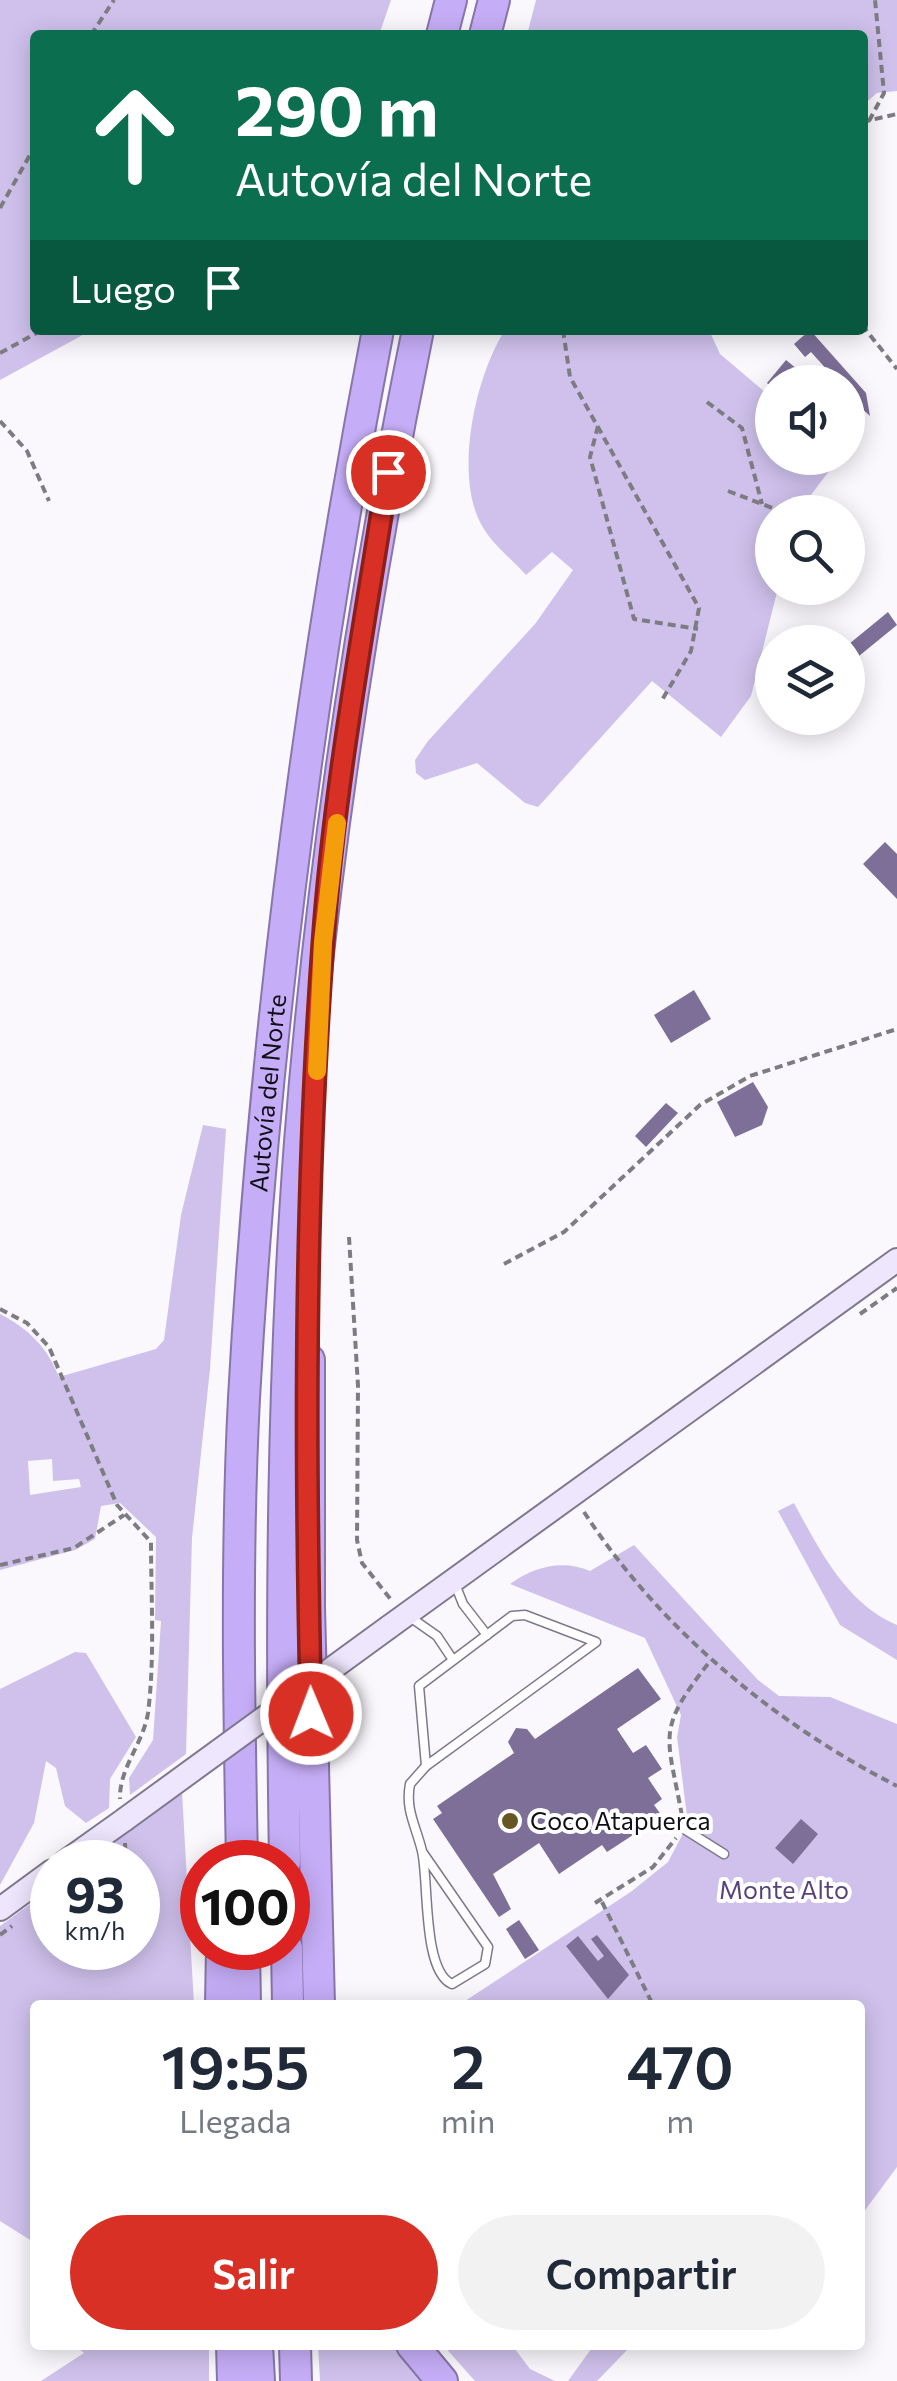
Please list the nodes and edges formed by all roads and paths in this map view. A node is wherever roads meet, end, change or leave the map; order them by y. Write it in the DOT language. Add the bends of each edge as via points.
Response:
graph roads {
  1 [pos="114,0"];
  2 [pos="451,0"];
  3 [pos="494,0"];
  4 [pos="875,0"];
  5 [pos="94,30"];
  6 [pos="443,30"];
  7 [pos="485,30"];
  8 [pos="897,114"];
  9 [pos="868,119"];
  10 [pos="868,121"];
  11 [pos="30,155"];
  12 [pos="0,208"];
  13 [pos="868,333"];
  14 [pos="33,335"];
  15 [pos="377,335"];
  16 [pos="417,335"];
  17 [pos="564,335"];
  18 [pos="0,353"];
  19 [pos="897,370"];
  20 [pos="708,402"];
  21 [pos="0,421"];
  22 [pos="598,426"];
  23 [pos="728,491"];
  24 [pos="760,495"];
  25 [pos="50,501"];
  26 [pos="755,501"];
  27 [pos="698,628"];
  28 [pos="662,700"];
  29 [pos="323,942"];
  30 [pos="897,1029"];
  31 [pos="349,1237"];
  32 [pos="897,1260"];
  33 [pos="504,1264"];
  34 [pos="0,1308"];
  35 [pos="573,1495"];
  36 [pos="124,1515"];
  37 [pos="0,1564"];
  38 [pos="454,1583"];
  39 [pos="398,1621"];
  40 [pos="488,1634"];
  41 [pos="453,1660"];
  42 [pos="710,1660"];
  43 [pos="238,1696"];
  44 [pos="426,1766"];
  45 [pos="897,1786"];
  46 [pos="124,1820"];
  47 [pos="682,1827"];
  48 [pos="96,1840"];
  49 [pos="223,1840"];
  50 [pos="241,1840"];
  51 [pos="285,1840"];
  52 [pos="422,1853"];
  53 [pos="724,1854"];
  54 [pos="30,1887"];
  55 [pos="0,1909"];
  56 [pos="222,1970"];
  57 [pos="244,1970"];
  58 [pos="287,1970"];
  59 [pos="222,2000"];
  60 [pos="245,2000"];
  61 [pos="288,2000"];
  62 [pos="319,2000"];
  63 [pos="650,2000"];
  64 [pos="232,2350"];
  65 [pos="258,2350"];
  66 [pos="295,2350"];
  67 [pos="416,2350"];
  68 [pos="233,2381"];
  69 [pos="259,2381"];
  70 [pos="296,2381"];
  71 [pos="442,2381"];
  1 -- 5 [label="path"];
  2 -- 6 [label="highway"];
  3 -- 7 [label="highway"];
  4 -- 9 [label="path" via="884,93"];
  8 -- 10 [label="path"];
  11 -- 12 [label="path"];
  13 -- 19 [label="path"];
  14 -- 18 [label="path"];
  15 -- 43 [label="highway, Autovía del Norte" via="310,739 264,1129 244,1401"];
  16 -- 29 [label="highway, Autovía del Norte" via="356,672"];
  17 -- 22 [label="path" via="570,378"];
  20 -- 24 [label="path" via="742,428"];
  21 -- 25 [label="path" via="27,451"];
  22 -- 27 [label="path" via="699,608"];
  22 -- 27 [label="path" via="590,457 634,619"];
  23 -- 26 [label="path"];
  27 -- 28 [label="path"];
  29 -- 51 [label="highway, Autovía del Norte" via="300,1142 289,1360"];
  29 -- 62 [label="highway" via="309,1368"];
  30 -- 33 [label="path" via="750,1076 700,1106 564,1232"];
  31 -- 39 [label="path" via="358,1386 357,1540 370,1577"];
  32 -- 35 [label="main road"];
  34 -- 36 [label="path" via="27,1323 49,1347"];
  35 -- 38 [label="main road"];
  35 -- 42 [label="path" via="627,1569"];
  36 -- 37 [label="path" via="74,1548"];
  36 -- 46 [label="path" via="152,1542 148,1709 142,1741 120,1782"];
  38 -- 39 [label="main road"];
  38 -- 40 [label="lane"];
  39 -- 41 [label="lane" via="437,1636"];
  39 -- 46 [label="main road, bridge"];
  40 -- 41 [label="lane"];
  40 -- 44 [label="lane" via="512,1616 525,1615 596,1642"];
  41 -- 44 [label="lane" via="419,1686"];
  42 -- 45 [label="path" via="834,1752"];
  42 -- 47 [label="path" via="670,1718 668,1751"];
  43 -- 49 [label="highway" via="226,1724"];
  43 -- 50 [label="highway, Autovía del Norte"];
  44 -- 52 [label="lane" via="407,1799"];
  46 -- 48 [label="main road"];
  47 -- 53 [label="lane"];
  47 -- 63 [label="path" via="652,1867 598,1902"];
  52 -- 52 [label="lane" via="439,1972 452,1984 485,1964 488,1947"];
  54 -- 55 [label="main road"];
  56 -- 59 [label="highway"];
  57 -- 60 [label="highway"];
  58 -- 61 [label="highway"];
  64 -- 68 [label="highway"];
  65 -- 69 [label="highway"];
  66 -- 70 [label="highway"];
  67 -- 71 [label="highway"];
}
